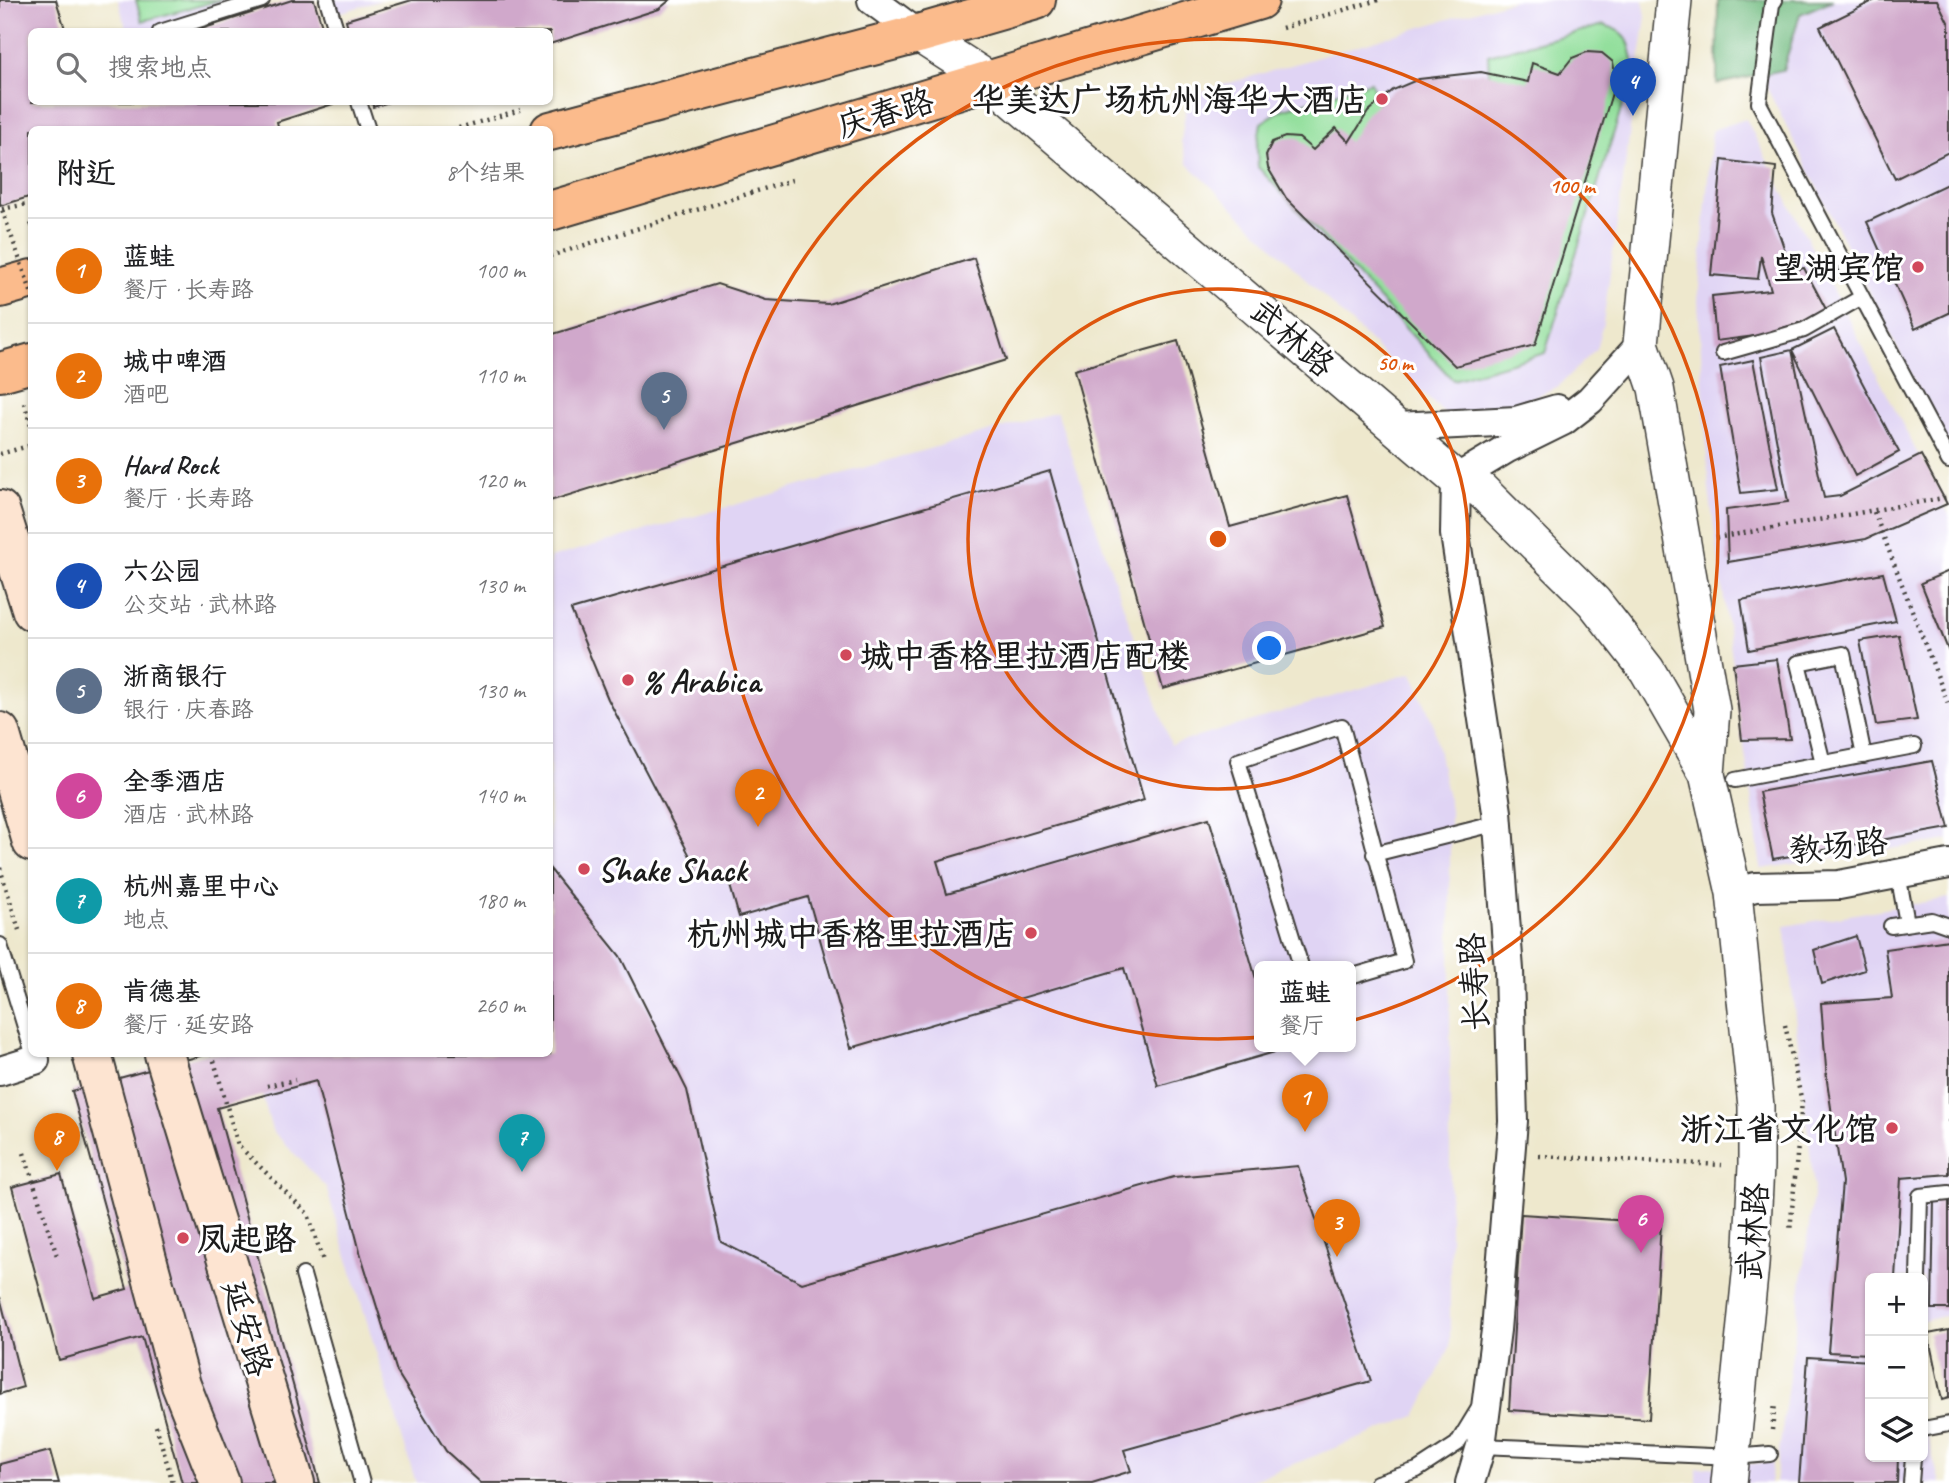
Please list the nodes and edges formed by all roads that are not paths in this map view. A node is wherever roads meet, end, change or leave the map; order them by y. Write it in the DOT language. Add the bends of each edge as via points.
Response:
graph roads {
  1 [pos="262,0"];
  2 [pos="327,0"];
  3 [pos="872,0"];
  4 [pos="1036,0"];
  5 [pos="1259,0"];
  6 [pos="1674,0"];
  7 [pos="1775,0"];
  8 [pos="173,28"];
  9 [pos="336,28"];
  10 [pos="918,34"];
  11 [pos="991,81"];
  12 [pos="360,105"];
  13 [pos="537,120"];
  14 [pos="367,126"];
  15 [pos="553,210"];
  16 [pos="28,280"];
  17 [pos="0,288"];
  18 [pos="1862,297"];
  19 [pos="1642,344"];
  20 [pos="1723,354"];
  21 [pos="28,364"];
  22 [pos="0,372"];
  23 [pos="1590,400"];
  24 [pos="1397,427"];
  25 [pos="1949,461"];
  26 [pos="1456,479"];
  27 [pos="0,510"];
  28 [pos="28,598"];
  29 [pos="0,732"];
  30 [pos="1914,746"];
  31 [pos="1864,756"];
  32 [pos="1823,763"];
  33 [pos="1721,777"];
  34 [pos="1498,823"];
  35 [pos="28,828"];
  36 [pos="1374,854"];
  37 [pos="1949,864"];
  38 [pos="1898,874"];
  39 [pos="1734,893"];
  40 [pos="1907,923"];
  41 [pos="1891,926"];
  42 [pos="1949,926"];
  43 [pos="0,944"];
  44 [pos="1299,961"];
  45 [pos="1356,974"];
  46 [pos="28,1037"];
  47 [pos="28,1057"];
  48 [pos="93,1057"];
  49 [pos="165,1057"];
  50 [pos="0,1071"];
  51 [pos="1949,1194"];
  52 [pos="1918,1273"];
  53 [pos="303,1275"];
  54 [pos="1487,1395"];
  55 [pos="1949,1424"];
  56 [pos="1928,1428"];
  57 [pos="1481,1446"];
  58 [pos="1770,1454"];
  59 [pos="1913,1462"];
  60 [pos="1731,1470"];
  61 [pos="220,1483"];
  62 [pos="295,1483"];
  63 [pos="362,1483"];
  64 [pos="1377,1483"];
  65 [pos="1470,1483"];
  66 [pos="1911,1483"];
  1 -- 8 [label="lane"];
  2 -- 9 [label="lane"];
  3 -- 10 [label="street"];
  4 -- 10 [label="main road, 庆春路"];
  5 -- 11 [label="main road, 庆春路"];
  6 -- 19 [label="street, 武林路"];
  7 -- 18 [label="lane" via="1759,103"];
  10 -- 11 [label="street, 武林路"];
  10 -- 13 [label="main road, 庆春路"];
  11 -- 15 [label="main road, 庆春路"];
  11 -- 24 [label="street, 武林路"];
  12 -- 14 [label="lane"];
  16 -- 17 [label="main road"];
  18 -- 20 [label="lane" via="1804,330"];
  18 -- 25 [label="lane"];
  19 -- 23 [label="street"];
  19 -- 33 [label="street, 武林路" via="1656,388"];
  21 -- 22 [label="main road"];
  23 -- 24 [label="street" via="1516,421"];
  23 -- 26 [label="street" via="1563,421"];
  24 -- 26 [label="street, 武林路"];
  26 -- 33 [label="street, 武林路" via="1481,490 1594,602"];
  26 -- 34 [label="street, 长寿路" via="1455,534"];
  27 -- 28 [label="main road"];
  29 -- 35 [label="main road"];
  30 -- 31 [label="lane"];
  31 -- 32 [label="lane"];
  31 -- 32 [label="lane" via="1843,654 1798,663"];
  32 -- 33 [label="lane"];
  33 -- 39 [label="street, 武林路"];
  34 -- 36 [label="lane"];
  34 -- 54 [label="street, 长寿路" via="1509,970 1513,1121"];
  36 -- 44 [label="lane" via="1342,726 1238,761"];
  36 -- 45 [label="lane" via="1404,961"];
  37 -- 38 [label="street, 教场路"];
  38 -- 39 [label="street, 教场路" via="1839,885 1755,887"];
  38 -- 40 [label="lane"];
  39 -- 60 [label="street, 武林路" via="1756,1106 1756,1166"];
  40 -- 41 [label="lane"];
  40 -- 42 [label="lane" via="1932,920"];
  43 -- 46 [label="lane"];
  47 -- 50 [label="street"];
  48 -- 61 [label="main road" via="181,1385"];
  49 -- 62 [label="main road, 延安路"];
  51 -- 52 [label="lane" via="1920,1196"];
  53 -- 63 [label="lane"];
  54 -- 57 [label="street, 长寿路"];
  54 -- 64 [label="lane" via="1457,1444 1417,1470"];
  55 -- 56 [label="lane"];
  57 -- 60 [label="lane"];
  57 -- 65 [label="street, 长寿路"];
  58 -- 60 [label="lane"];
  59 -- 66 [label="lane"];
}
